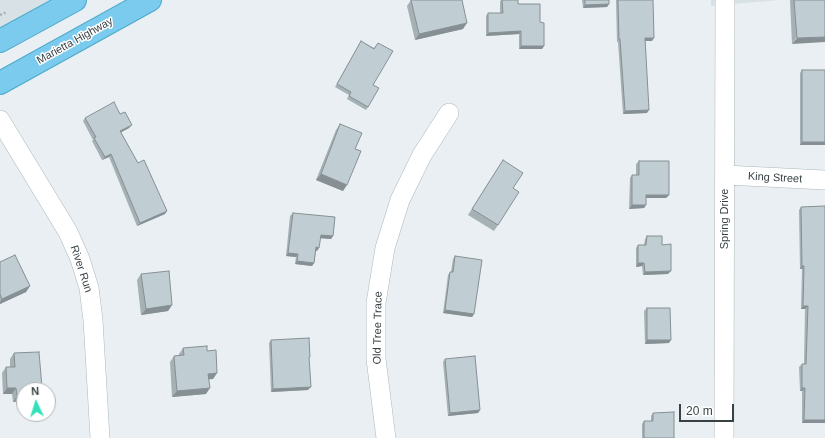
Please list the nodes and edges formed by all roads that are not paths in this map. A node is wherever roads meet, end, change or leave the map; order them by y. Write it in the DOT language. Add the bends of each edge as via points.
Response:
graph roads {
  1 [pos="75,0"];
  2 [pos="150,0"];
  3 [pos="725,0"];
  4 [pos="0,41"];
  5 [pos="0,83"];
  6 [pos="449,113"];
  7 [pos="0,120"];
  8 [pos="725,175"];
  9 [pos="825,180"];
  10 [pos="100,438"];
  11 [pos="386,438"];
  12 [pos="724,438"];
  1 -- 4 [label="highway"];
  2 -- 5 [label="highway, Marietta Highway"];
  3 -- 8 [label="street, Spring Drive"];
  6 -- 11 [label="street, Old Tree Trace" via="422,155 400,200 385,248 376,303 376,359"];
  7 -- 10 [label="street, River Run" via="68,232 80,259 89,288 93,320"];
  8 -- 9 [label="street, King Street"];
  8 -- 12 [label="street, Spring Drive"];
}
